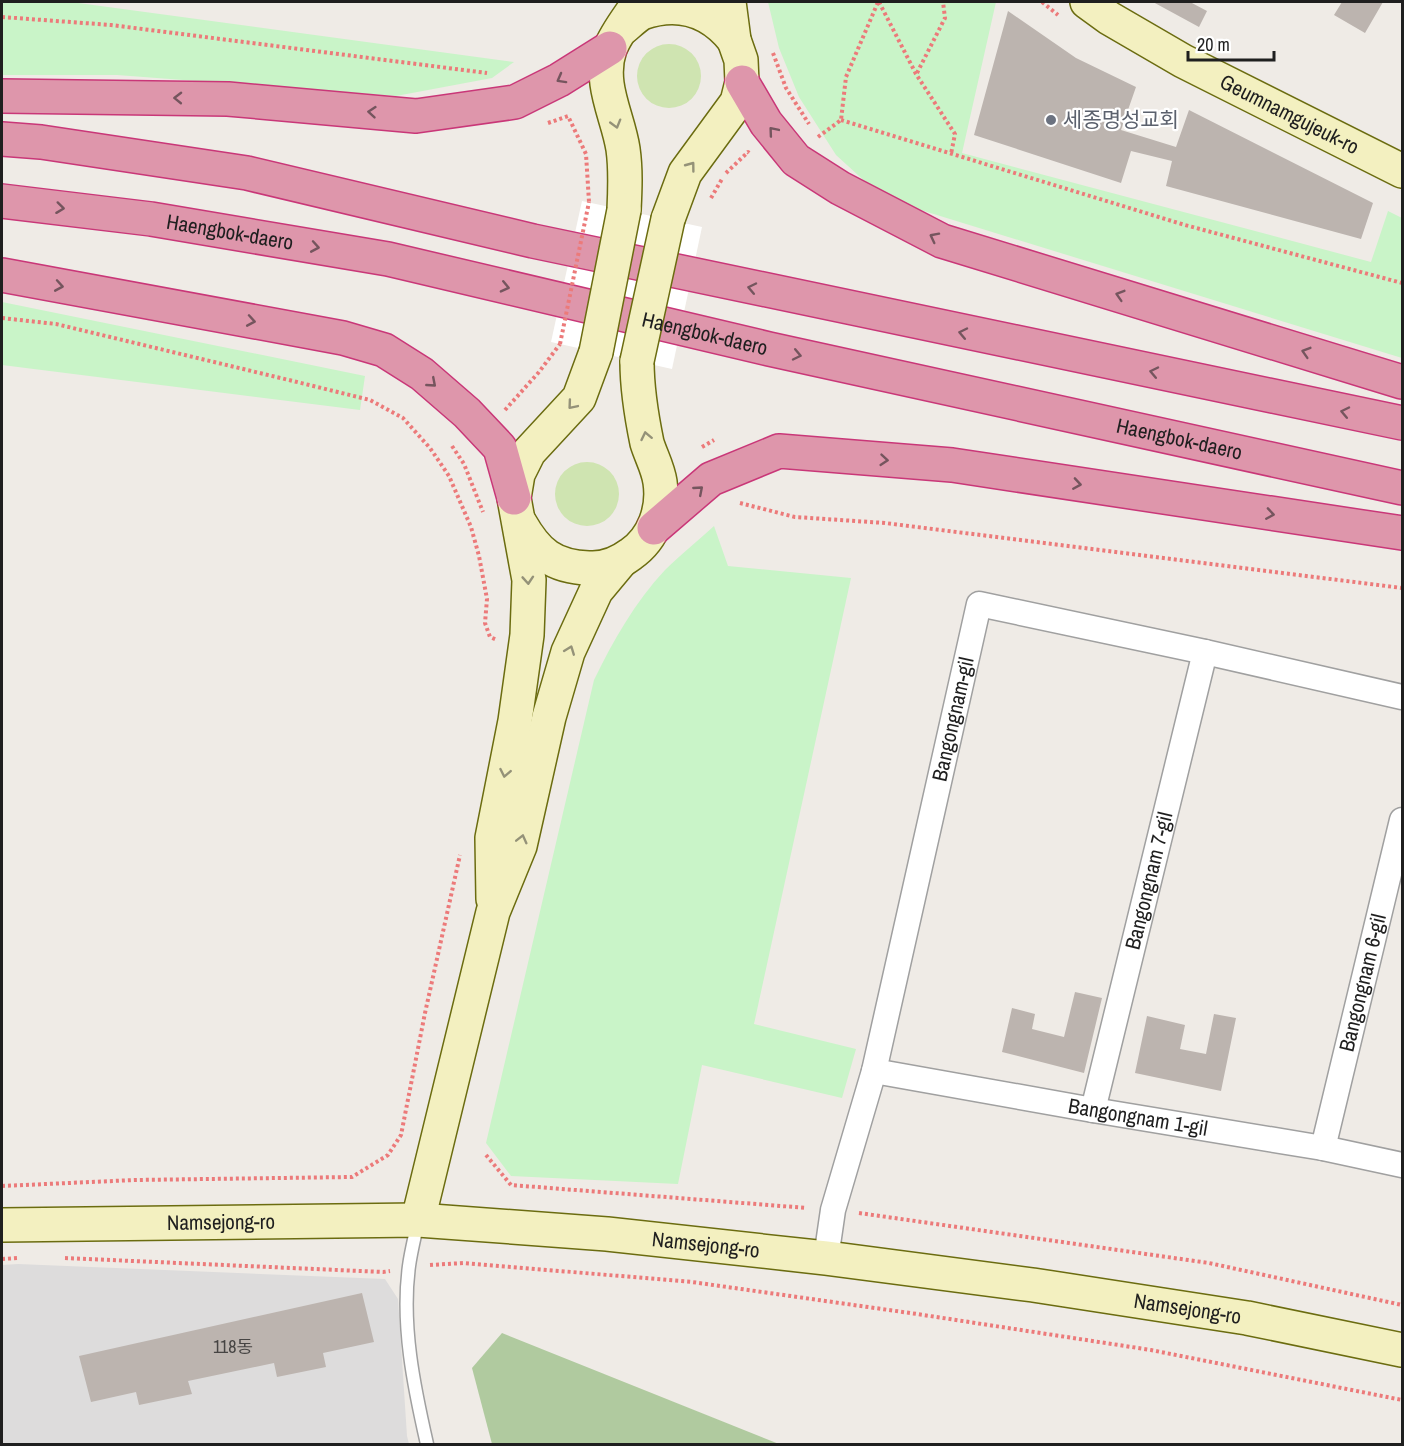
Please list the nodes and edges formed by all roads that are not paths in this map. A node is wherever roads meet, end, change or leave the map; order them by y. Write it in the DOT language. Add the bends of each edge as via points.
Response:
graph roads {
  1 [pos="729,2"];
  2 [pos="1087,2"];
  3 [pos="624,26"];
  4 [pos="734,40"];
  5 [pos="742,82"];
  6 [pos="2,96"];
  7 [pos="2,139"];
  8 [pos="1402,171"];
  9 [pos="2,201"];
  10 [pos="2,275"];
  11 [pos="1402,382"];
  12 [pos="1402,423"];
  13 [pos="1402,488"];
  14 [pos="517,510"];
  15 [pos="654,528"];
  16 [pos="1402,533"];
  17 [pos="621,561"];
  18 [pos="1205,652"];
  19 [pos="1402,698"];
  20 [pos="1402,820"];
  21 [pos="493,912"];
  22 [pos="874,1071"];
  23 [pos="1093,1110"];
  24 [pos="1323,1148"];
  25 [pos="1402,1165"];
  26 [pos="418,1220"];
  27 [pos="2,1225"];
  28 [pos="826,1258"];
  29 [pos="1402,1350"];
  30 [pos="427,1444"];
  1 -- 4 [label="street"];
  2 -- 8 [label="street, Geumnamgujeuk-ro" via="1183,61"];
  3 -- 4 [label="street" via="661,6 682,5 703,11 721,23"];
  3 -- 6 [label="highway, one-way" via="559,80 515,102 416,116 228,99"];
  3 -- 14 [label="street, one-way, bridge" via="606,71 623,147 624,210 596,352 579,398 529,452 518,474"];
  4 -- 5 [label="street" via="741,60"];
  11 -- 5 [label="highway, one-way" via="942,241 840,188 796,159 766,123"];
  15 -- 5 [label="street, one-way, bridge" via="661,505 660,481 637,395 637,361 668,219 685,173 737,102"];
  12 -- 7 [label="highway, one-way" via="532,241 248,173"];
  9 -- 13 [label="highway, Haengbok-daero, one-way" via="151,219 388,259 769,349"];
  10 -- 14 [label="highway, one-way" via="343,338 384,350 422,374 500,448"];
  14 -- 17 [label="street" via="532,543 550,559 573,567 597,568"];
  14 -- 21 [label="street, one-way" via="529,580 527,635 492,838"];
  15 -- 16 [label="highway, one-way" via="711,479 779,451 952,465"];
  15 -- 17 [label="street" via="640,548"];
  21 -- 17 [label="street, one-way" via="520,846 568,652 596,591"];
  18 -- 19 [label="street, Bangongnam-gil"];
  18 -- 22 [label="street, Bangongnam-gil" via="979,604"];
  18 -- 23 [label="street, Bangongnam 7-gil"];
  20 -- 24 [label="street, Bangongnam 6-gil"];
  21 -- 26 [label="street"];
  22 -- 23 [label="street, Bangongnam 1-gil"];
  22 -- 28 [label="street, Bangongnam-gil" via="833,1210"];
  23 -- 24 [label="street, Bangongnam 1-gil"];
  24 -- 25 [label="street, Bangongnam 1-gil"];
  26 -- 27 [label="street, Namsejong-ro"];
  26 -- 28 [label="street, Namsejong-ro" via="607,1234"];
  26 -- 30 [label="lane" via="409,1267 409,1334 415,1392"];
  28 -- 29 [label="street, Namsejong-ro" via="1236,1316"];
}
